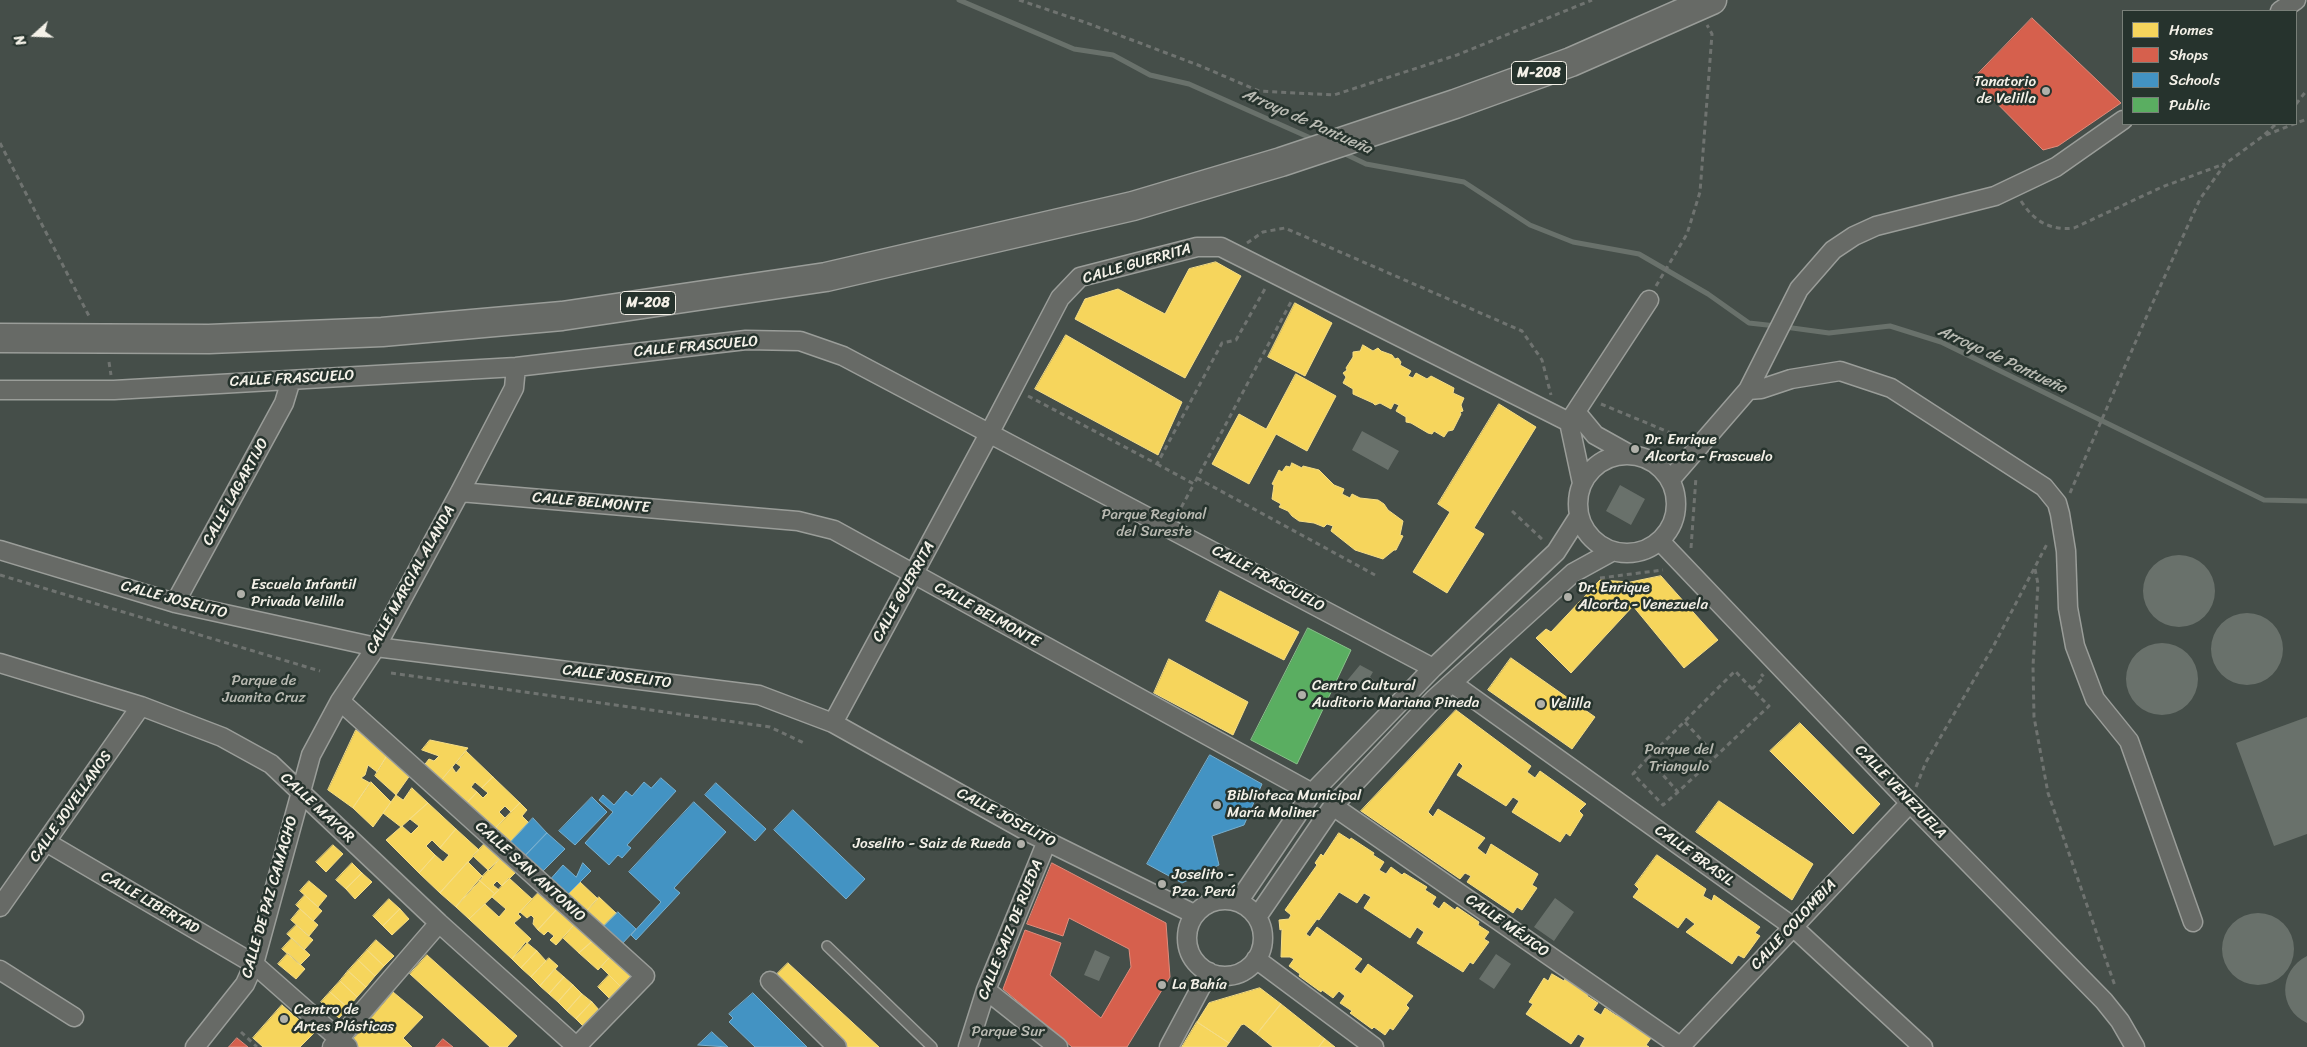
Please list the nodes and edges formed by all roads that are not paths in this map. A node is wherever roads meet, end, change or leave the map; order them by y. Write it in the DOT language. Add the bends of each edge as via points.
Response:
graph roads {
  1 [pos="2296,0"];
  2 [pos="1704,3"];
  3 [pos="2281,10"];
  4 [pos="2122,121"];
  5 [pos="1648,300"];
  6 [pos="0,338"];
  7 [pos="516,366"];
  8 [pos="291,380"];
  9 [pos="0,390"];
  10 [pos="1748,390"];
  11 [pos="1572,417"];
  12 [pos="990,432"];
  13 [pos="1629,454"];
  14 [pos="1670,480"];
  15 [pos="1582,483"];
  16 [pos="460,492"];
  17 [pos="1579,516"];
  18 [pos="1660,541"];
  19 [pos="0,550"];
  20 [pos="1613,551"];
  21 [pos="914,575"];
  22 [pos="175,603"];
  23 [pos="376,647"];
  24 [pos="0,663"];
  25 [pos="1433,668"];
  26 [pos="1452,683"];
  27 [pos="340,701"];
  28 [pos="141,706"];
  29 [pos="833,723"];
  30 [pos="299,790"];
  31 [pos="1312,793"];
  32 [pos="1910,803"];
  33 [pos="1333,806"];
  34 [pos="1047,841"];
  35 [pos="46,842"];
  36 [pos="1238,902"];
  37 [pos="0,907"];
  38 [pos="1194,914"];
  39 [pos="1257,917"];
  40 [pos="2193,922"];
  41 [pos="439,923"];
  42 [pos="1792,926"];
  43 [pos="827,946"];
  44 [pos="1256,959"];
  45 [pos="254,964"];
  46 [pos="0,970"];
  47 [pos="1209,972"];
  48 [pos="770,981"];
  49 [pos="986,990"];
  50 [pos="74,1017"];
  51 [pos="340,1044"];
  52 [pos="195,1047"];
  53 [pos="576,1047"];
  54 [pos="837,1047"];
  55 [pos="932,1047"];
  56 [pos="968,1047"];
  57 [pos="1058,1047"];
  58 [pos="1169,1047"];
  59 [pos="1374,1047"];
  60 [pos="1680,1047"];
  61 [pos="1923,1047"];
  62 [pos="2135,1047"];
  1 -- 3 [label="street"];
  2 -- 6 [label="main road, M-208" via="1571,62 1281,162 1133,206 826,277 562,316 382,332 219,339"];
  4 -- 10 [label="street" via="2056,167 1995,196 1876,226 1833,250 1799,289"];
  5 -- 11 [label="street"];
  7 -- 8 [label="street, CALLE FRASCUELO"];
  7 -- 12 [label="street, CALLE FRASCUELO" via="746,340 800,341 843,356"];
  7 -- 16 [label="street, CALLE MARCIAL ALANDA" via="514,388"];
  8 -- 9 [label="street, CALLE FRASCUELO" via="114,390"];
  8 -- 22 [label="street, CALLE LAGARTIJO" via="284,403"];
  10 -- 14 [label="street"];
  10 -- 40 [label="street" via="1840,371 1891,388 2044,487 2060,514 2066,551 2068,608 2075,646 2095,699 2129,741"];
  11 -- 12 [label="street, CALLE GUERRITA" via="1221,247 1197,247 1080,277 1060,298"];
  11 -- 13 [label="street, CALLE GUERRITA" via="1595,435"];
  11 -- 15 [label="street"];
  12 -- 21 [label="street, CALLE GUERRITA"];
  12 -- 25 [label="street, CALLE FRASCUELO"];
  13 -- 14 [label="street" via="1645,457 1659,466"];
  13 -- 15 [label="street" via="1600,462"];
  14 -- 18 [label="street" via="1676,493 1676,511 1672,526"];
  15 -- 17 [label="street" via="1578,498"];
  16 -- 21 [label="street, CALLE BELMONTE" via="798,521 834,530"];
  16 -- 23 [label="street, CALLE MARCIAL ALANDA"];
  17 -- 20 [label="street" via="1596,543"];
  17 -- 25 [label="street" via="1556,552"];
  18 -- 20 [label="street" via="1629,554"];
  18 -- 32 [label="street, CALLE VENEZUELA"];
  19 -- 22 [label="street, CALLE JOSELITO"];
  20 -- 26 [label="street" via="1573,572"];
  21 -- 29 [label="street, CALLE GUERRITA"];
  21 -- 31 [label="street, CALLE BELMONTE"];
  22 -- 23 [label="street, CALLE JOSELITO"];
  23 -- 27 [label="street, CALLE MARCIAL ALANDA"];
  23 -- 29 [label="street, CALLE JOSELITO" via="759,695"];
  24 -- 28 [label="street, CALLE MAYOR"];
  25 -- 31 [label="street"];
  26 -- 33 [label="street"];
  26 -- 42 [label="street, CALLE BRASIL"];
  27 -- 30 [label="street, CALLE MARCIAL ALANDA" via="311,755"];
  27 -- 53 [label="street, CALLE SAN ANTONIO" via="645,976"];
  28 -- 30 [label="street, CALLE MAYOR" via="222,737 271,764"];
  28 -- 35 [label="street, CALLE JOVELLANOS"];
  29 -- 34 [label="street, CALLE JOSELITO"];
  30 -- 41 [label="street, CALLE MAYOR"];
  30 -- 45 [label="street, CALLE DE PAZ CAMACHO"];
  31 -- 36 [label="street"];
  32 -- 42 [label="street, CALLE COLOMBIA"];
  32 -- 62 [label="street, CALLE VENEZUELA" via="2104,1001"];
  33 -- 39 [label="street"];
  33 -- 60 [label="street, CALLE MÉJICO"];
  34 -- 38 [label="street, CALLE JOSELITO"];
  34 -- 49 [label="street, CALLE SAIZ DE RUEDA"];
  35 -- 37 [label="street, CALLE JOVELLANOS"];
  35 -- 45 [label="street, CALLE LIBERTAD"];
  36 -- 38 [label="street" via="1214,901"];
  36 -- 39 [label="street"];
  38 -- 47 [label="street" via="1187,930 1188,947 1196,962"];
  39 -- 44 [label="street" via="1262,945"];
  41 -- 51 [label="street"];
  41 -- 53 [label="street, CALLE MAYOR"];
  42 -- 60 [label="street, CALLE COLOMBIA"];
  42 -- 61 [label="street, CALLE BRASIL"];
  43 -- 55 [label="lane"];
  44 -- 47 [label="street" via="1235,974 1222,976"];
  44 -- 59 [label="street"];
  45 -- 51 [label="street, CALLE LIBERTAD"];
  45 -- 52 [label="street, CALLE DE PAZ CAMACHO" via="245,984"];
  46 -- 50 [label="street"];
  47 -- 58 [label="street"];
  48 -- 54 [label="street"];
  49 -- 56 [label="street, CALLE SAIZ DE RUEDA"];
  49 -- 57 [label="street"];
}
